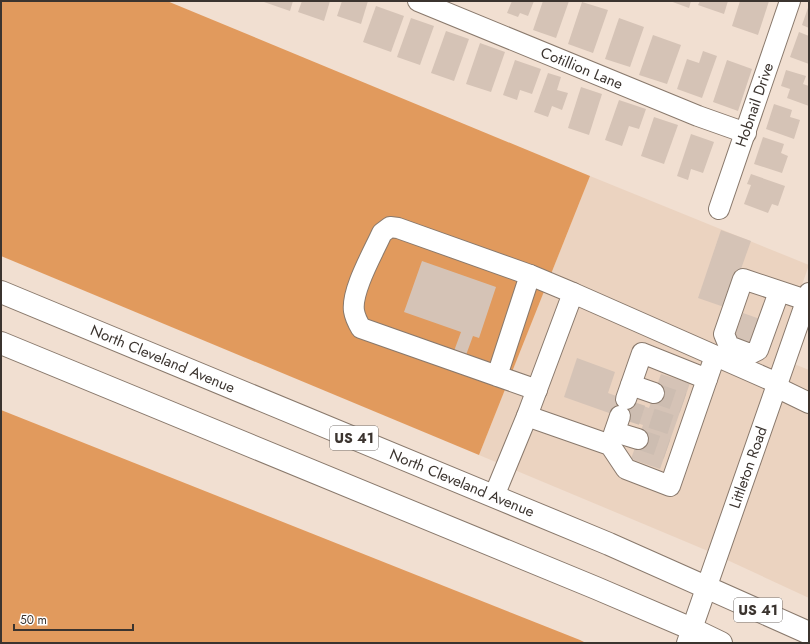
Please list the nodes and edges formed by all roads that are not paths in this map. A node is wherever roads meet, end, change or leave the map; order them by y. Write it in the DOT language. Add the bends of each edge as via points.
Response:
graph roads {
  1 [pos="418,1"];
  2 [pos="790,1"];
  3 [pos="746,133"];
  4 [pos="719,209"];
  5 [pos="530,275"];
  6 [pos="1,292"];
  7 [pos="779,292"];
  8 [pos="572,293"];
  9 [pos="808,296"];
  10 [pos="652,328"];
  11 [pos="1,343"];
  12 [pos="642,353"];
  13 [pos="716,356"];
  14 [pos="736,357"];
  15 [pos="497,376"];
  16 [pos="707,379"];
  17 [pos="777,385"];
  18 [pos="537,390"];
  19 [pos="654,393"];
  20 [pos="809,403"];
  21 [pos="620,415"];
  22 [pos="527,416"];
  23 [pos="638,439"];
  24 [pos="494,496"];
  25 [pos="706,587"];
  26 [pos="809,633"];
  27 [pos="690,636"];
  28 [pos="721,643"];
  1 -- 3 [label="street, Cotillion Lane" via="698,116"];
  2 -- 3 [label="street, Hobnail Drive"];
  3 -- 4 [label="street, Hobnail Drive"];
  5 -- 8 [label="street"];
  5 -- 15 [label="street"];
  5 -- 15 [label="street" via="390,227 382,233 356,291 354,310 361,328"];
  6 -- 24 [label="main road, North Cleveland Avenue / US 41"];
  7 -- 9 [label="street"];
  7 -- 14 [label="street" via="758,350"];
  7 -- 14 [label="street" via="743,279 724,334"];
  8 -- 10 [label="street"];
  8 -- 18 [label="street"];
  9 -- 17 [label="street, Littleton Road"];
  10 -- 12 [label="street"];
  10 -- 13 [label="street"];
  11 -- 27 [label="main road" via="596,588"];
  12 -- 16 [label="street"];
  12 -- 21 [label="street"];
  13 -- 14 [label="street"];
  13 -- 16 [label="street"];
  14 -- 17 [label="street"];
  15 -- 18 [label="street"];
  16 -- 21 [label="street" via="690,405 674,451 670,486 626,469"];
  17 -- 20 [label="street"];
  17 -- 25 [label="street, Littleton Road"];
  18 -- 22 [label="street"];
  19 -- 21 [label="street"];
  21 -- 22 [label="street"];
  21 -- 23 [label="street"];
  22 -- 24 [label="street"];
  24 -- 25 [label="main road, North Cleveland Avenue / US 41"];
  25 -- 26 [label="main road, North Cleveland Avenue / US 41"];
  25 -- 27 [label="street, Littleton Road"];
  27 -- 28 [label="main road"];
}
